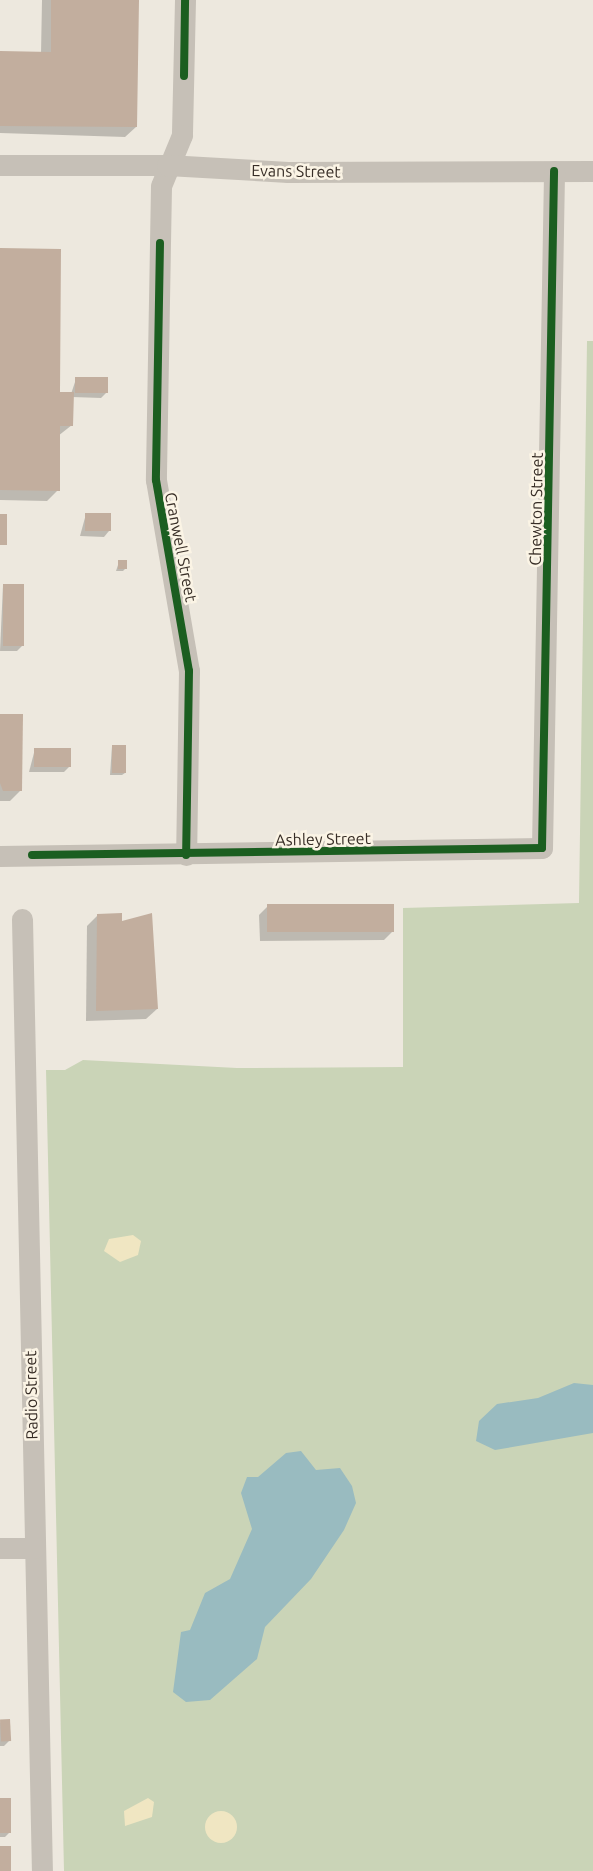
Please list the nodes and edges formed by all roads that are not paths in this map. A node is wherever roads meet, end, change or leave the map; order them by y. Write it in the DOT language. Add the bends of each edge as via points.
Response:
graph roads {
  1 [pos="185,0"];
  2 [pos="0,165"];
  3 [pos="167,165"];
  4 [pos="554,171"];
  5 [pos="593,171"];
  6 [pos="542,848"];
  7 [pos="186,855"];
  8 [pos="0,856"];
  9 [pos="22,919"];
  10 [pos="0,1548"];
  11 [pos="34,1548"];
  12 [pos="42,1871"];
  1 -- 3 [label="street, Cranwell Street" via="182,135"];
  2 -- 3 [label="street, Evans Street"];
  3 -- 4 [label="street, Evans Street" via="288,172"];
  3 -- 7 [label="street, Cranwell Street" via="161,186 156,480 188,659"];
  4 -- 5 [label="street, Evans Street"];
  4 -- 6 [label="street, Chewton Street"];
  6 -- 7 [label="street, Ashley Street"];
  7 -- 8 [label="street, Ashley Street"];
  9 -- 11 [label="street, Radio Street"];
  10 -- 11 [label="street"];
  11 -- 12 [label="street, Radio Street"];
}
